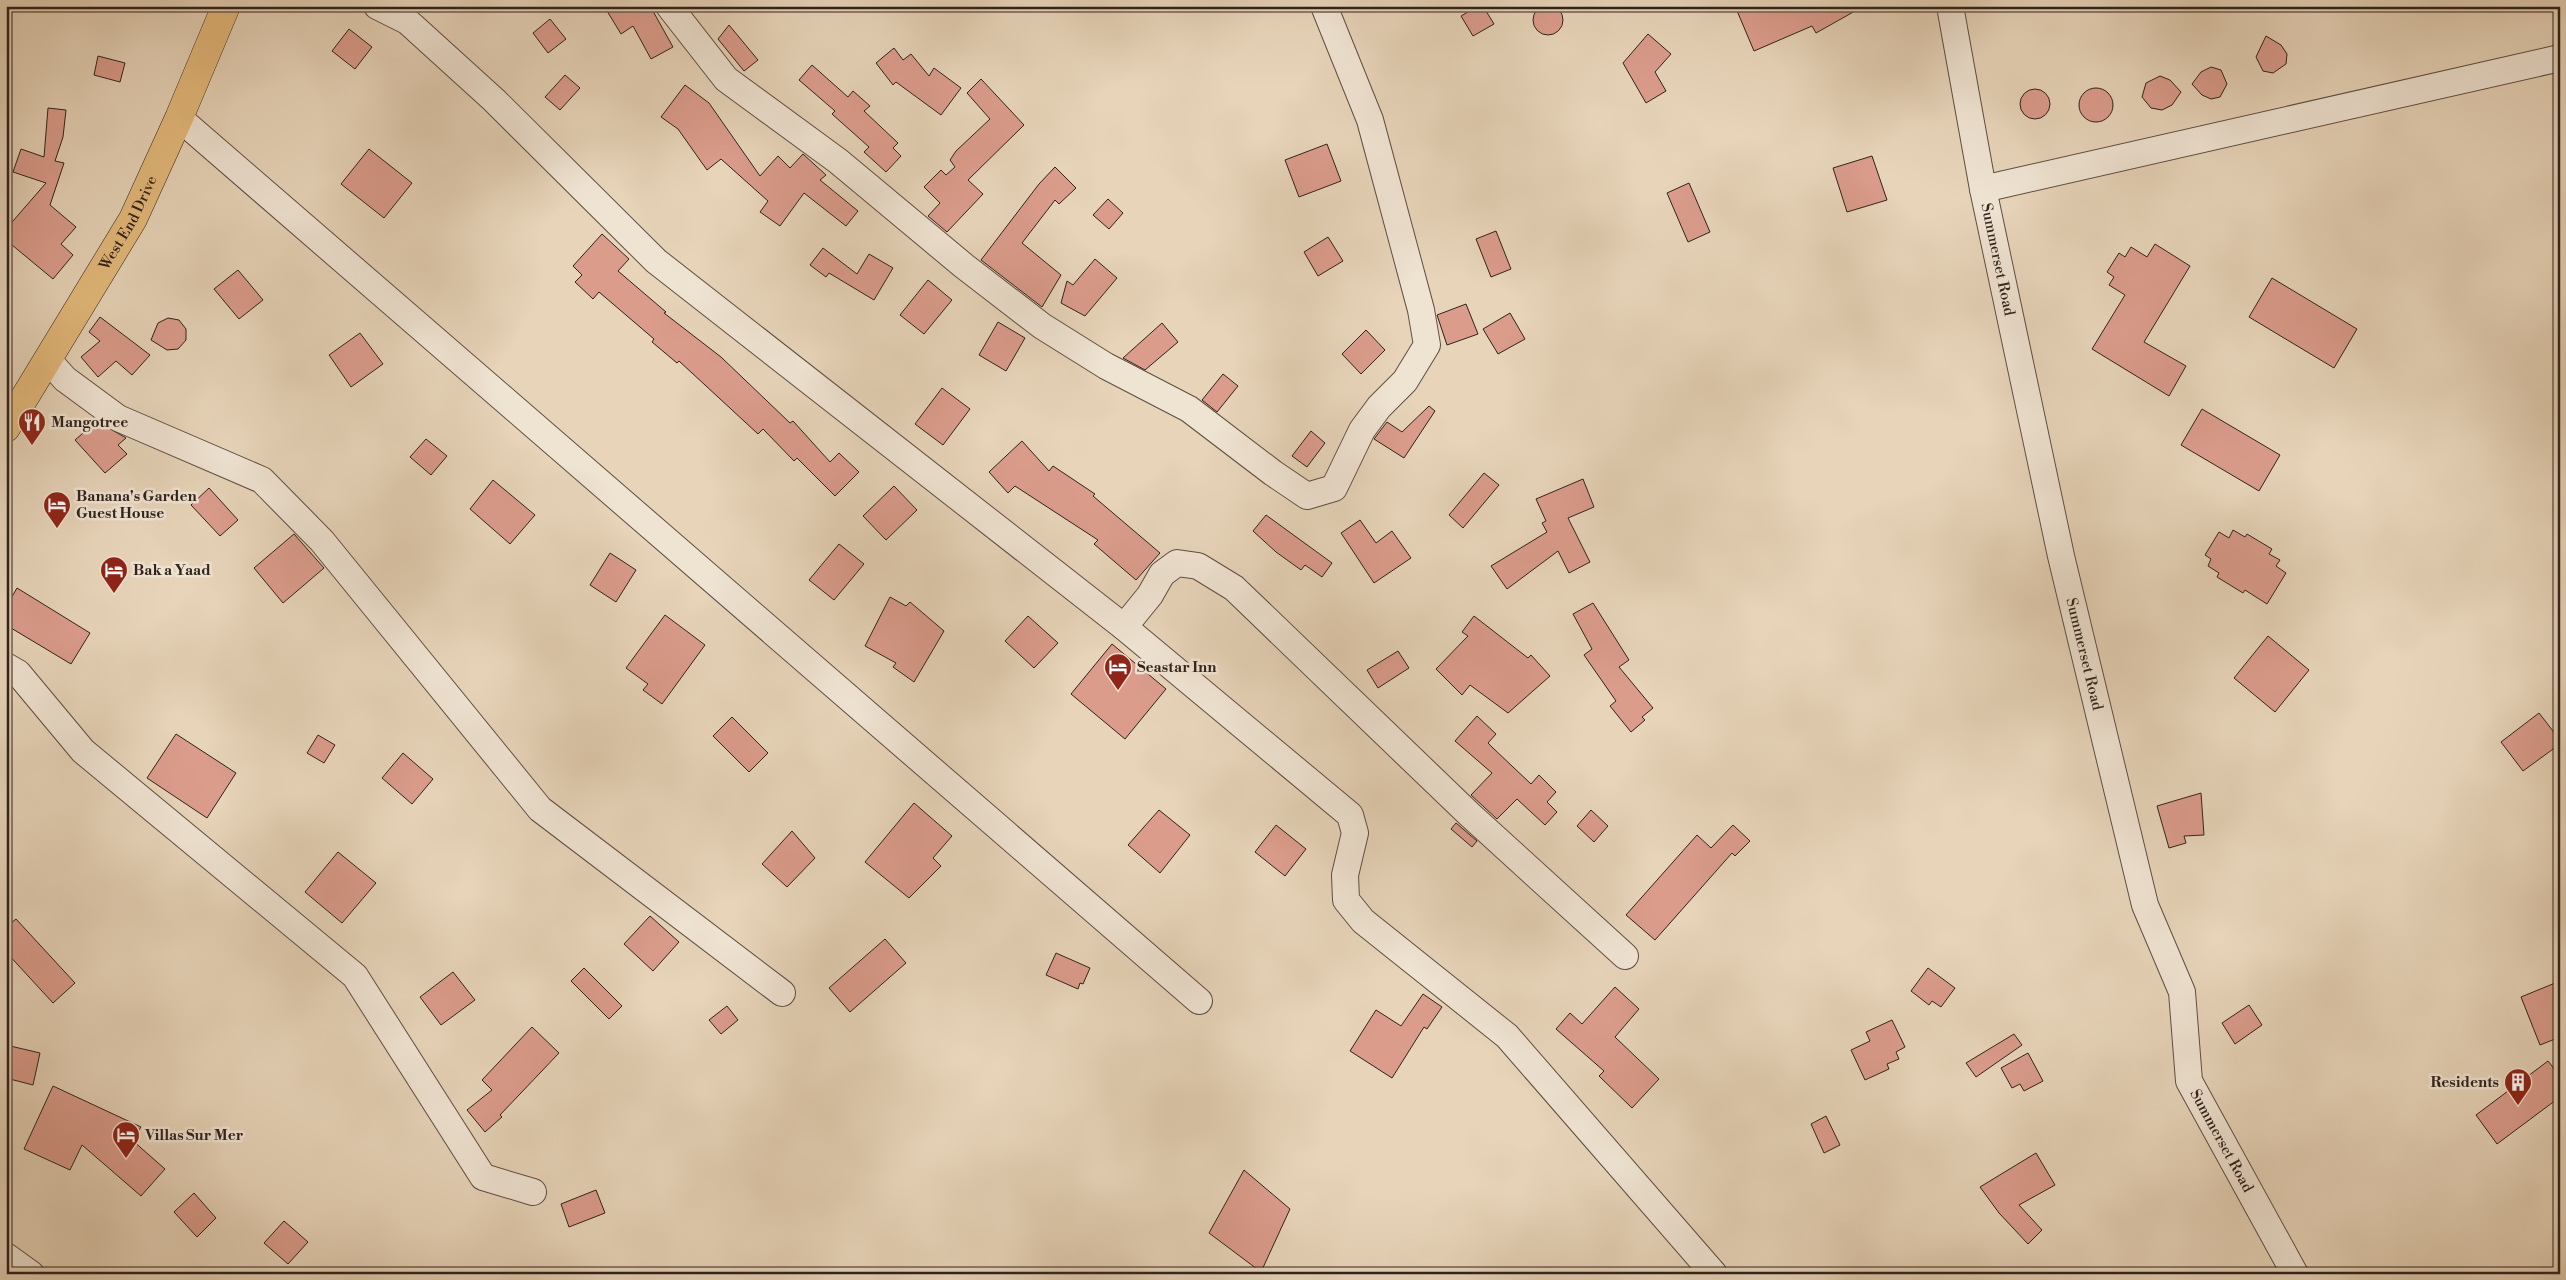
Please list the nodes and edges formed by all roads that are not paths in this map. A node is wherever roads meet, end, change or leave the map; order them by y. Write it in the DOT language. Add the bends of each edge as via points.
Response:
graph roads {
  1 [pos="226,6"];
  2 [pos="376,6"];
  3 [pos="669,6"];
  4 [pos="1324,6"];
  5 [pos="1950,6"];
  6 [pos="2560,58"];
  7 [pos="180,118"];
  8 [pos="1983,189"];
  9 [pos="48,360"];
  10 [pos="6,428"];
  11 [pos="1124,627"];
  12 [pos="6,666"];
  13 [pos="1624,956"];
  14 [pos="782,993"];
  15 [pos="1198,1001"];
  16 [pos="533,1192"];
  17 [pos="6,1256"];
  18 [pos="31,1274"];
  19 [pos="1714,1274"];
  20 [pos="2295,1274"];
  1 -- 7 [label="main road, West End Drive"];
  2 -- 11 [label="street" via="407,21 494,100 656,261"];
  3 -- 4 [label="street" via="726,79 838,161 1042,326 1106,366 1189,409 1307,496 1334,488 1362,430 1405,381 1427,345 1421,310 1370,120"];
  5 -- 8 [label="street, Summerset Road"];
  6 -- 8 [label="street"];
  7 -- 9 [label="main road, West End Drive" via="133,219"];
  7 -- 15 [label="street"];
  8 -- 20 [label="street, Summerset Road" via="2061,556 2145,905 2182,992 2189,1081"];
  9 -- 10 [label="main road, West End Drive"];
  9 -- 14 [label="street" via="65,379 118,418 262,480 322,541 540,809"];
  11 -- 13 [label="street" via="1162,574 1178,563 1198,566 1234,588 1468,814"];
  11 -- 19 [label="street" via="1350,815 1354,833 1345,875 1346,900 1363,921 1507,1036"];
  12 -- 16 [label="street" via="18,673 82,751 355,976 483,1177"];
  17 -- 18 [label="street"];
}
